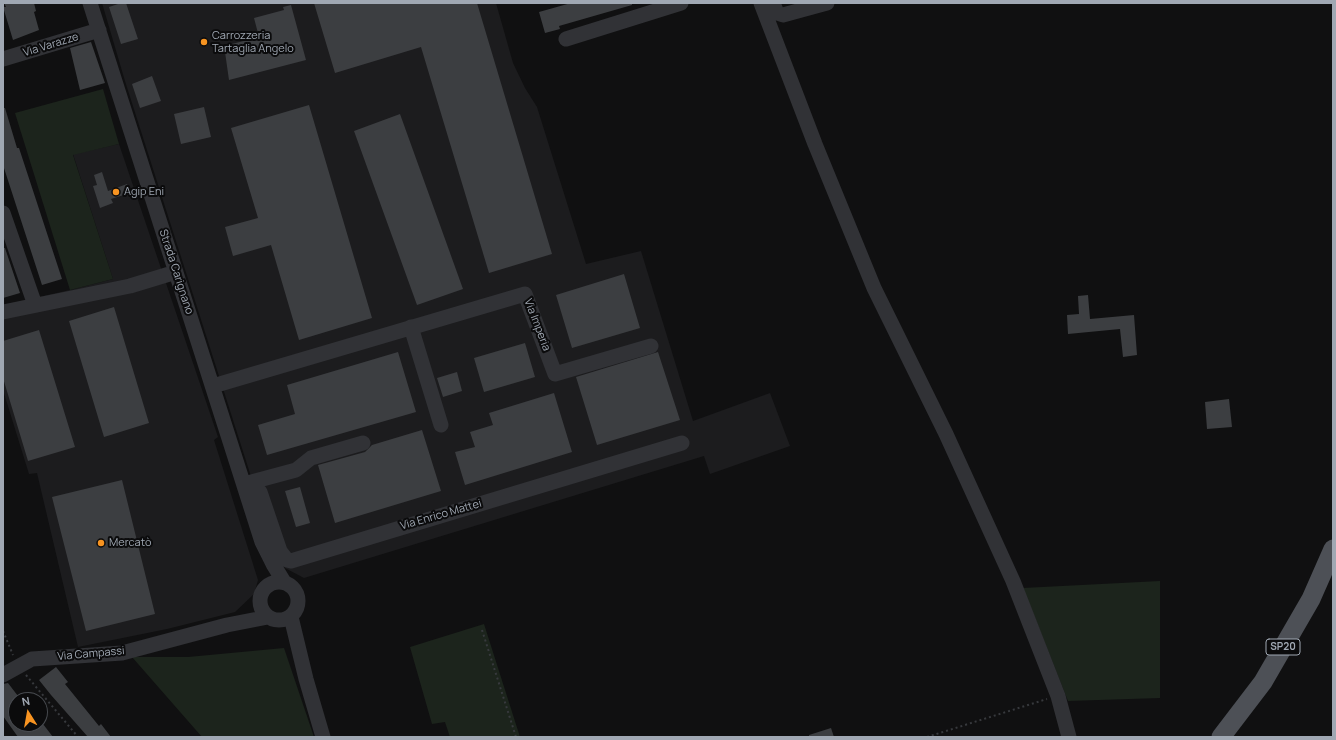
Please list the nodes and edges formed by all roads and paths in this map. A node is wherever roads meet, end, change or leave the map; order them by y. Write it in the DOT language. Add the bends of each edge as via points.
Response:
graph roads {
  1 [pos="90,3"];
  2 [pos="681,3"];
  3 [pos="761,3"];
  4 [pos="773,3"];
  5 [pos="827,3"];
  6 [pos="99,30"];
  7 [pos="566,39"];
  8 [pos="3,59"];
  9 [pos="3,213"];
  10 [pos="176,272"];
  11 [pos="35,305"];
  12 [pos="3,312"];
  13 [pos="411,327"];
  14 [pos="651,346"];
  15 [pos="212,386"];
  16 [pos="441,425"];
  17 [pos="364,443"];
  18 [pos="682,443"];
  19 [pos="244,484"];
  20 [pos="262,542"];
  21 [pos="1333,549"];
  22 [pos="284,582"];
  23 [pos="262,592"];
  24 [pos="291,617"];
  25 [pos="271,619"];
  26 [pos="227,625"];
  27 [pos="482,630"];
  28 [pos="3,631"];
  29 [pos="19,667"];
  30 [pos="3,675"];
  31 [pos="306,679"];
  32 [pos="1058,696"];
  33 [pos="78,737"];
  34 [pos="323,737"];
  35 [pos="516,737"];
  36 [pos="927,737"];
  37 [pos="1069,737"];
  38 [pos="1221,737"];
  1 -- 6 [label="street, Strada Carignano"];
  2 -- 7 [label="street"];
  3 -- 32 [label="street" via="874,288 946,434 1010,574"];
  4 -- 5 [label="street" via="776,13 783,15"];
  6 -- 8 [label="street, Via Varazze"];
  6 -- 10 [label="street, Strada Carignano"];
  9 -- 11 [label="street"];
  10 -- 11 [label="street" via="130,286"];
  10 -- 15 [label="street, Strada Carignano"];
  11 -- 12 [label="street"];
  13 -- 14 [label="street, Via Imperia" via="525,294 555,374"];
  13 -- 15 [label="street, Via Imperia"];
  13 -- 16 [label="street"];
  15 -- 19 [label="street, Strada Carignano"];
  17 -- 19 [label="street" via="311,458 296,470"];
  18 -- 19 [label="street, Via Enrico Mattei" via="291,561 280,551 260,492"];
  19 -- 20 [label="street, Strada Carignano"];
  20 -- 22 [label="street, Strada Carignano"];
  20 -- 23 [label="street, Strada Carignano" via="266,578"];
  21 -- 38 [label="main road, SP20" via="1311,599 1263,682"];
  22 -- 23 [label="street" via="275,582"];
  22 -- 24 [label="street" via="296,590 299,598 298,609"];
  23 -- 25 [label="street" via="260,603 263,611"];
  23 -- 26 [label="street, Via Campassi" via="244,615"];
  24 -- 25 [label="street" via="284,620"];
  24 -- 31 [label="street"];
  25 -- 26 [label="street, Via Campassi"];
  25 -- 31 [label="street" via="292,646"];
  26 -- 29 [label="street, Via Campassi" via="122,653 32,659"];
  27 -- 35 [label="path"];
  28 -- 29 [label="path"];
  29 -- 30 [label="street, Via Campassi"];
  29 -- 33 [label="path"];
  31 -- 34 [label="street"];
  32 -- 36 [label="path"];
  32 -- 37 [label="street"];
}
